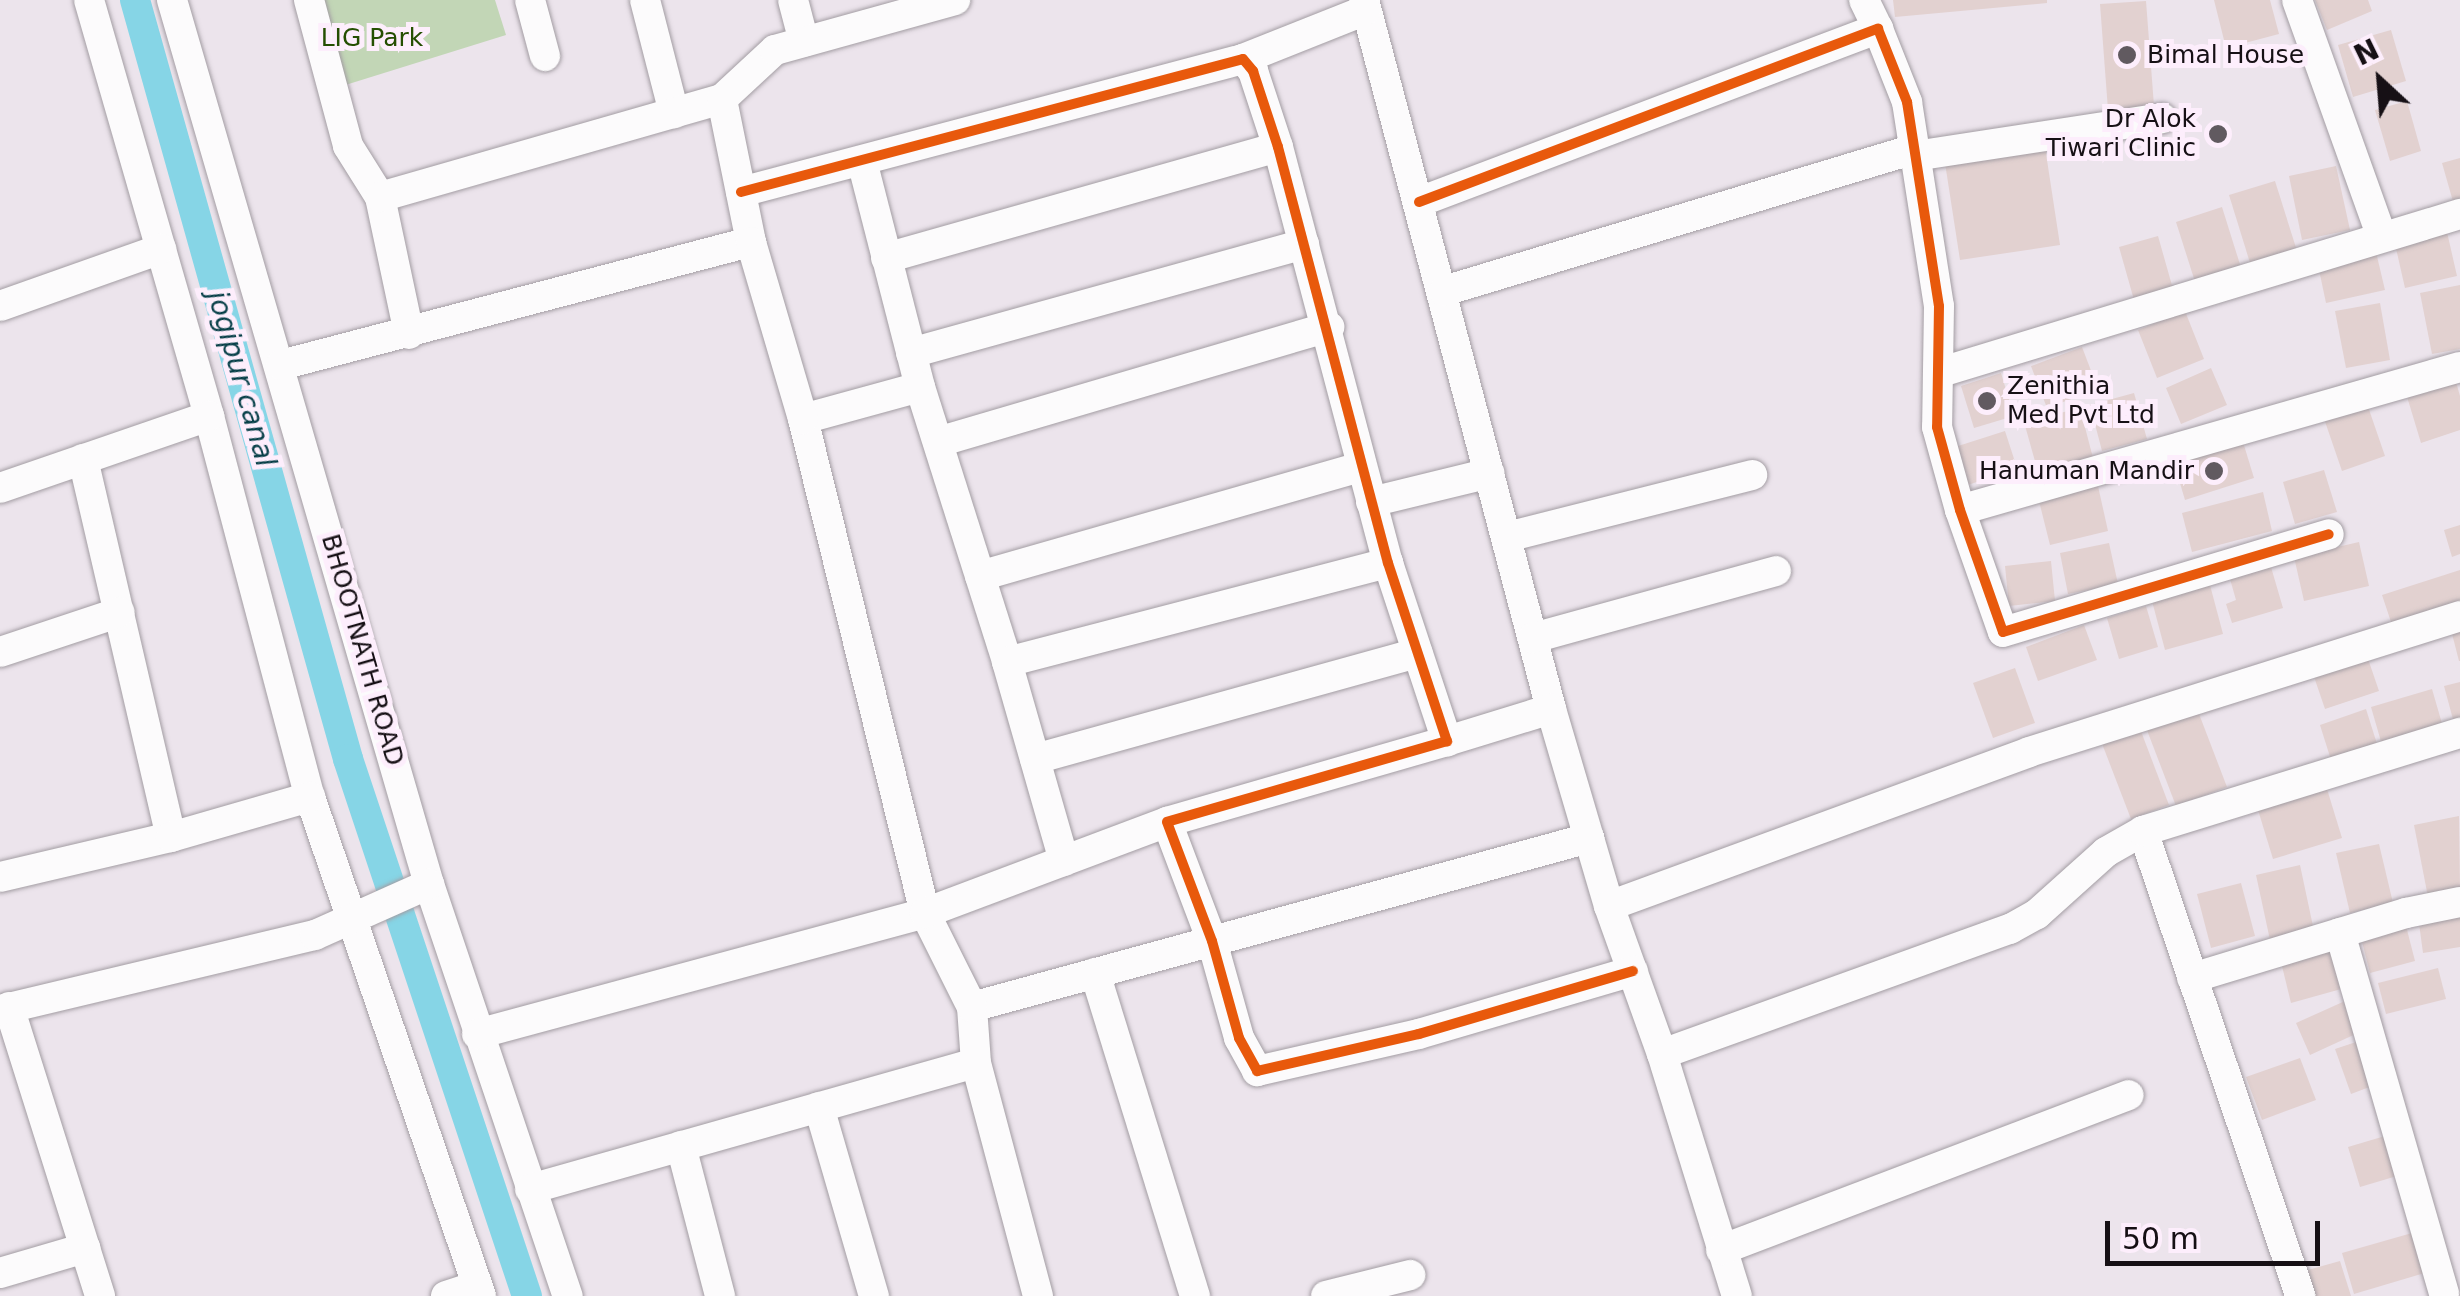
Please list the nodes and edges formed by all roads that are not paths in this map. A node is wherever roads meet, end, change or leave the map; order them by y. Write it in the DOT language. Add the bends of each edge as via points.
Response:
graph roads {
  1 [pos="89,0"];
  2 [pos="172,0"];
  3 [pos="309,0"];
  4 [pos="530,0"];
  5 [pos="645,0"];
  6 [pos="793,0"];
  7 [pos="955,0"];
  8 [pos="1864,0"];
  9 [pos="2297,0"];
  10 [pos="1365,5"];
  11 [pos="1878,29"];
  12 [pos="804,42"];
  13 [pos="545,56"];
  14 [pos="1243,58"];
  15 [pos="722,99"];
  16 [pos="674,112"];
  17 [pos="2162,118"];
  18 [pos="1278,147"];
  19 [pos="1915,152"];
  20 [pos="862,161"];
  21 [pos="741,192"];
  22 [pos="380,197"];
  23 [pos="1419,202"];
  24 [pos="2460,214"];
  25 [pos="2381,234"];
  26 [pos="751,242"];
  27 [pos="1304,244"];
  28 [pos="161,249"];
  29 [pos="886,258"];
  30 [pos="1444,291"];
  31 [pos="0,306"];
  32 [pos="1330,328"];
  33 [pos="409,334"];
  34 [pos="912,353"];
  35 [pos="281,365"];
  36 [pos="2460,366"];
  37 [pos="1938,373"];
  38 [pos="920,388"];
  39 [pos="209,416"];
  40 [pos="803,419"];
  41 [pos="938,442"];
  42 [pos="83,460"];
  43 [pos="1361,467"];
  44 [pos="1490,473"];
  45 [pos="1752,475"];
  46 [pos="0,488"];
  47 [pos="1371,502"];
  48 [pos="1960,510"];
  49 [pos="2329,534"];
  50 [pos="1507,537"];
  51 [pos="1388,563"];
  52 [pos="1776,570"];
  53 [pos="980,576"];
  54 [pos="120,612"];
  55 [pos="2460,616"];
  56 [pos="1533,638"];
  57 [pos="0,652"];
  58 [pos="1418,652"];
  59 [pos="1007,662"];
  60 [pos="1551,709"];
  61 [pos="2460,733"];
  62 [pos="1447,741"];
  63 [pos="1035,759"];
  64 [pos="310,797"];
  65 [pos="1167,822"];
  66 [pos="2143,831"];
  67 [pos="171,838"];
  68 [pos="1589,838"];
  69 [pos="1064,861"];
  70 [pos="0,877"];
  71 [pos="417,889"];
  72 [pos="2460,902"];
  73 [pos="1609,906"];
  74 [pos="925,913"];
  75 [pos="358,914"];
  76 [pos="2340,933"];
  77 [pos="1212,941"];
  78 [pos="1633,971"];
  79 [pos="1095,973"];
  80 [pos="2192,978"];
  81 [pos="972,1006"];
  82 [pos="4,1008"];
  83 [pos="477,1034"];
  84 [pos="1662,1054"];
  85 [pos="976,1063"];
  86 [pos="2128,1095"];
  87 [pos="820,1107"];
  88 [pos="681,1146"];
  89 [pos="530,1189"];
  90 [pos="85,1248"];
  91 [pos="1721,1250"];
  92 [pos="0,1273"];
  93 [pos="1410,1274"];
  94 [pos="479,1291"];
  95 [pos="2445,1292"];
  96 [pos="100,1296"];
  97 [pos="446,1296"];
  98 [pos="568,1296"];
  99 [pos="720,1296"];
  100 [pos="874,1296"];
  101 [pos="1038,1296"];
  102 [pos="1194,1296"];
  103 [pos="1326,1296"];
  104 [pos="1738,1296"];
  105 [pos="2300,1296"];
  1 -- 28 [label="street"];
  2 -- 35 [label="street, BHOOTNATH ROAD"];
  3 -- 22 [label="street" via="348,146"];
  4 -- 13 [label="street"];
  5 -- 16 [label="street"];
  6 -- 12 [label="street"];
  7 -- 12 [label="street"];
  8 -- 11 [label="street"];
  9 -- 25 [label="street"];
  10 -- 14 [label="street"];
  10 -- 23 [label="street"];
  11 -- 19 [label="street" via="1907,102"];
  11 -- 23 [label="street"];
  12 -- 15 [label="street" via="775,50"];
  14 -- 18 [label="street" via="1254,72"];
  14 -- 20 [label="street"];
  15 -- 16 [label="street"];
  15 -- 21 [label="street"];
  16 -- 22 [label="street"];
  17 -- 19 [label="street"];
  18 -- 27 [label="street"];
  18 -- 29 [label="street"];
  19 -- 30 [label="street"];
  19 -- 37 [label="street" via="1939,306"];
  20 -- 21 [label="street"];
  20 -- 29 [label="street"];
  21 -- 26 [label="street"];
  22 -- 33 [label="street"];
  23 -- 30 [label="street"];
  24 -- 25 [label="street"];
  25 -- 37 [label="street"];
  26 -- 33 [label="street"];
  26 -- 40 [label="street"];
  27 -- 32 [label="street"];
  27 -- 34 [label="street"];
  28 -- 31 [label="street"];
  28 -- 39 [label="street"];
  29 -- 34 [label="street"];
  30 -- 44 [label="street"];
  32 -- 41 [label="street"];
  32 -- 43 [label="street"];
  33 -- 35 [label="street"];
  34 -- 38 [label="street"];
  35 -- 71 [label="street, BHOOTNATH ROAD"];
  36 -- 48 [label="street"];
  37 -- 48 [label="street" via="1938,428"];
  38 -- 40 [label="street"];
  38 -- 41 [label="street"];
  39 -- 42 [label="street"];
  39 -- 64 [label="street"];
  40 -- 74 [label="street"];
  41 -- 53 [label="street"];
  42 -- 46 [label="street"];
  42 -- 54 [label="street"];
  43 -- 47 [label="street"];
  43 -- 53 [label="street"];
  44 -- 47 [label="street"];
  44 -- 50 [label="street"];
  45 -- 50 [label="street"];
  47 -- 51 [label="street"];
  48 -- 49 [label="street" via="2004,632"];
  50 -- 56 [label="street"];
  51 -- 58 [label="street"];
  51 -- 59 [label="street"];
  52 -- 56 [label="street"];
  53 -- 59 [label="street"];
  54 -- 57 [label="street"];
  54 -- 67 [label="street"];
  55 -- 73 [label="street" via="2030,752"];
  56 -- 60 [label="street"];
  58 -- 62 [label="street"];
  58 -- 63 [label="street"];
  59 -- 63 [label="street"];
  60 -- 62 [label="street"];
  60 -- 68 [label="street"];
  61 -- 66 [label="street"];
  62 -- 65 [label="street"];
  63 -- 69 [label="street"];
  64 -- 67 [label="street"];
  64 -- 75 [label="street"];
  65 -- 69 [label="street"];
  65 -- 77 [label="street"];
  66 -- 80 [label="street"];
  66 -- 84 [label="street" via="2106,852 2037,914 2010,929"];
  67 -- 70 [label="street"];
  68 -- 73 [label="street"];
  68 -- 77 [label="street"];
  69 -- 74 [label="street"];
  71 -- 75 [label="street"];
  71 -- 83 [label="street, BHOOTNATH ROAD"];
  72 -- 76 [label="street"];
  73 -- 78 [label="street"];
  74 -- 81 [label="street"];
  74 -- 83 [label="street"];
  75 -- 82 [label="street" via="315,935"];
  75 -- 94 [label="street"];
  76 -- 80 [label="street"];
  76 -- 95 [label="street"];
  77 -- 78 [label="street" via="1238,1038 1257,1070 1419,1034"];
  77 -- 79 [label="street"];
  78 -- 84 [label="street"];
  79 -- 81 [label="street"];
  79 -- 102 [label="street"];
  80 -- 105 [label="street"];
  81 -- 85 [label="street"];
  82 -- 90 [label="street"];
  83 -- 89 [label="street, BHOOTNATH ROAD"];
  84 -- 91 [label="street"];
  85 -- 87 [label="street"];
  85 -- 101 [label="street"];
  86 -- 91 [label="street"];
  87 -- 88 [label="street"];
  87 -- 100 [label="street"];
  88 -- 89 [label="street"];
  88 -- 99 [label="street"];
  89 -- 98 [label="street, BHOOTNATH ROAD"];
  90 -- 92 [label="street"];
  90 -- 96 [label="street"];
  91 -- 104 [label="street"];
  93 -- 103 [label="street"];
  94 -- 97 [label="street"];
}
